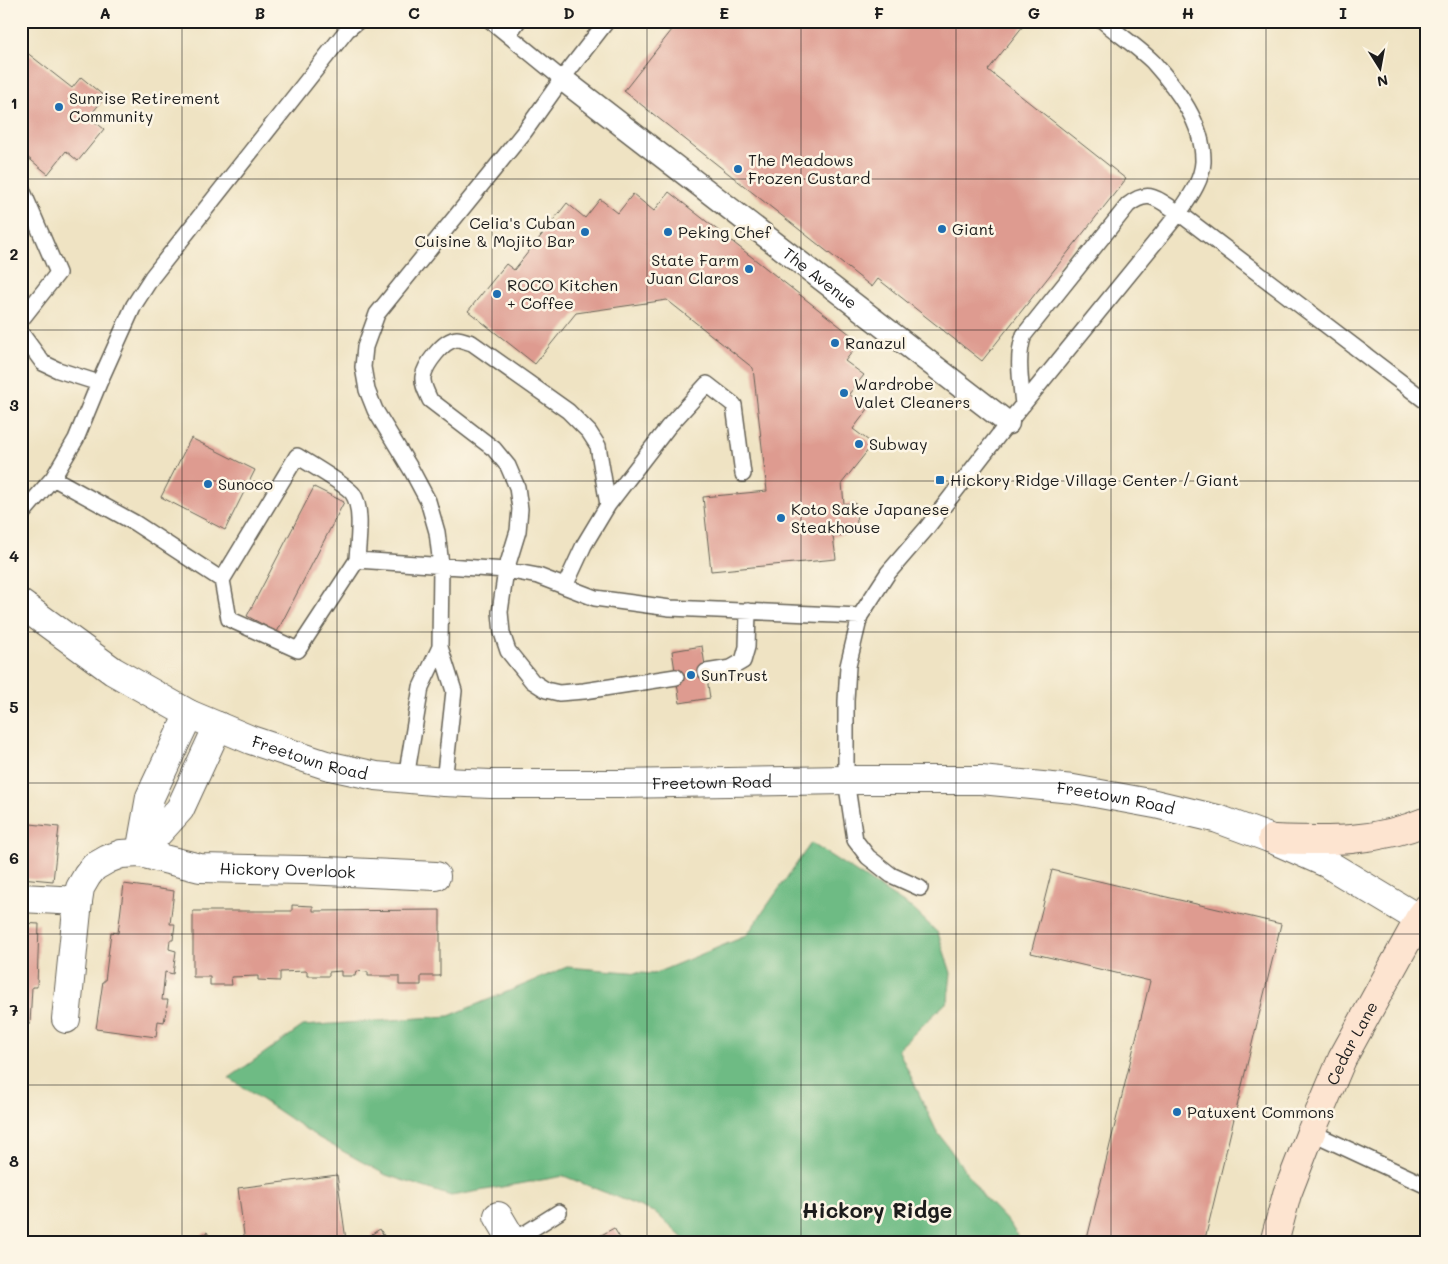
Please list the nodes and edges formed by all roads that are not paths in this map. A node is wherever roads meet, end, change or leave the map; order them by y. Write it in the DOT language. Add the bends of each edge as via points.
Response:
graph roads {
  1 [pos="358,21"];
  2 [pos="491,21"];
  3 [pos="518,21"];
  4 [pos="607,21"];
  5 [pos="1102,21"];
  6 [pos="508,35"];
  7 [pos="562,79"];
  8 [pos="21,187"];
  9 [pos="1179,213"];
  10 [pos="21,320"];
  11 [pos="21,333"];
  12 [pos="99,383"];
  13 [pos="1427,402"];
  14 [pos="1023,405"];
  15 [pos="1008,423"];
  16 [pos="743,474"];
  17 [pos="53,478"];
  18 [pos="608,506"];
  19 [pos="21,515"];
  20 [pos="357,560"];
  21 [pos="440,565"];
  22 [pos="506,570"];
  23 [pos="222,580"];
  24 [pos="565,586"];
  25 [pos="21,604"];
  26 [pos="748,611"];
  27 [pos="860,616"];
  28 [pos="440,647"];
  29 [pos="706,672"];
  30 [pos="676,677"];
  31 [pos="189,714"];
  32 [pos="218,726"];
  33 [pos="406,778"];
  34 [pos="846,780"];
  35 [pos="444,782"];
  36 [pos="1427,821"];
  37 [pos="1272,839"];
  38 [pos="140,853"];
  39 [pos="436,876"];
  40 [pos="920,888"];
  41 [pos="21,898"];
  42 [pos="78,901"];
  43 [pos="1424,916"];
  44 [pos="66,1020"];
  45 [pos="1311,1132"];
  46 [pos="1427,1186"];
  47 [pos="559,1212"];
  48 [pos="498,1216"];
  49 [pos="514,1242"];
  50 [pos="1274,1243"];
  1 -- 12 [label="lane" via="346,30 152,277 134,305"];
  2 -- 6 [label="lane"];
  3 -- 6 [label="lane"];
  4 -- 7 [label="lane"];
  5 -- 9 [label="lane" via="1152,61 1193,118 1201,142 1203,164 1197,185"];
  6 -- 7 [label="lane"];
  7 -- 15 [label="street, The Avenue"];
  7 -- 21 [label="lane" via="377,314 364,347 363,367 368,390 375,410 428,501 437,532"];
  8 -- 10 [label="lane" via="58,273"];
  9 -- 13 [label="lane"];
  9 -- 14 [label="lane"];
  9 -- 14 [label="lane" via="1147,195 1128,205 1024,335 1019,357"];
  11 -- 12 [label="lane" via="43,362"];
  12 -- 17 [label="lane" via="76,439"];
  14 -- 15 [label="lane"];
  15 -- 27 [label="lane" via="888,573"];
  16 -- 18 [label="lane" via="734,405 706,384 668,427"];
  17 -- 19 [label="lane"];
  17 -- 23 [label="lane" via="136,523"];
  18 -- 22 [label="lane" via="598,446 568,411 472,343 457,340 443,345 423,377 430,400 494,449 508,466 517,487 518,531"];
  18 -- 24 [label="lane" via="584,545"];
  20 -- 21 [label="lane"];
  20 -- 23 [label="lane" via="298,650 230,619"];
  20 -- 23 [label="lane" via="358,515 352,492 297,456"];
  21 -- 22 [label="lane"];
  21 -- 28 [label="lane"];
  22 -- 24 [label="lane" via="538,576"];
  22 -- 30 [label="lane" via="500,612 502,633 508,651 532,681 546,690 559,693 584,691"];
  24 -- 26 [label="lane" via="596,598 630,603"];
  25 -- 31 [label="street, Freetown Road" via="113,671"];
  26 -- 27 [label="lane"];
  26 -- 29 [label="lane" via="747,647 743,661 732,668"];
  27 -- 34 [label="lane" via="848,666"];
  28 -- 33 [label="lane" via="420,687"];
  28 -- 35 [label="lane" via="454,690"];
  31 -- 32 [label="street, Freetown Road"];
  31 -- 38 [label="street" via="150,797"];
  32 -- 33 [label="street, Freetown Road" via="326,765 376,776"];
  32 -- 38 [label="street" via="180,809"];
  33 -- 35 [label="street, Freetown Road"];
  34 -- 35 [label="street, Freetown Road" via="620,784"];
  34 -- 37 [label="street, Freetown Road" via="981,780 1073,789 1218,819"];
  34 -- 40 [label="lane" via="855,840 868,858 890,874"];
  36 -- 37 [label="main road" via="1411,828 1362,838 1332,841"];
  37 -- 43 [label="street, Freetown Road" via="1326,863"];
  38 -- 39 [label="street, Hickory Overlook" via="200,868"];
  38 -- 42 [label="street, Hickory Overlook" via="121,854 94,868 80,888"];
  41 -- 42 [label="street"];
  42 -- 44 [label="street, Hickory Overlook"];
  43 -- 45 [label="main road, Cedar Lane" via="1342,1059"];
  45 -- 46 [label="lane"];
  45 -- 50 [label="main road, Cedar Lane" via="1287,1194"];
  47 -- 49 [label="lane"];
  48 -- 49 [label="street"];
}
